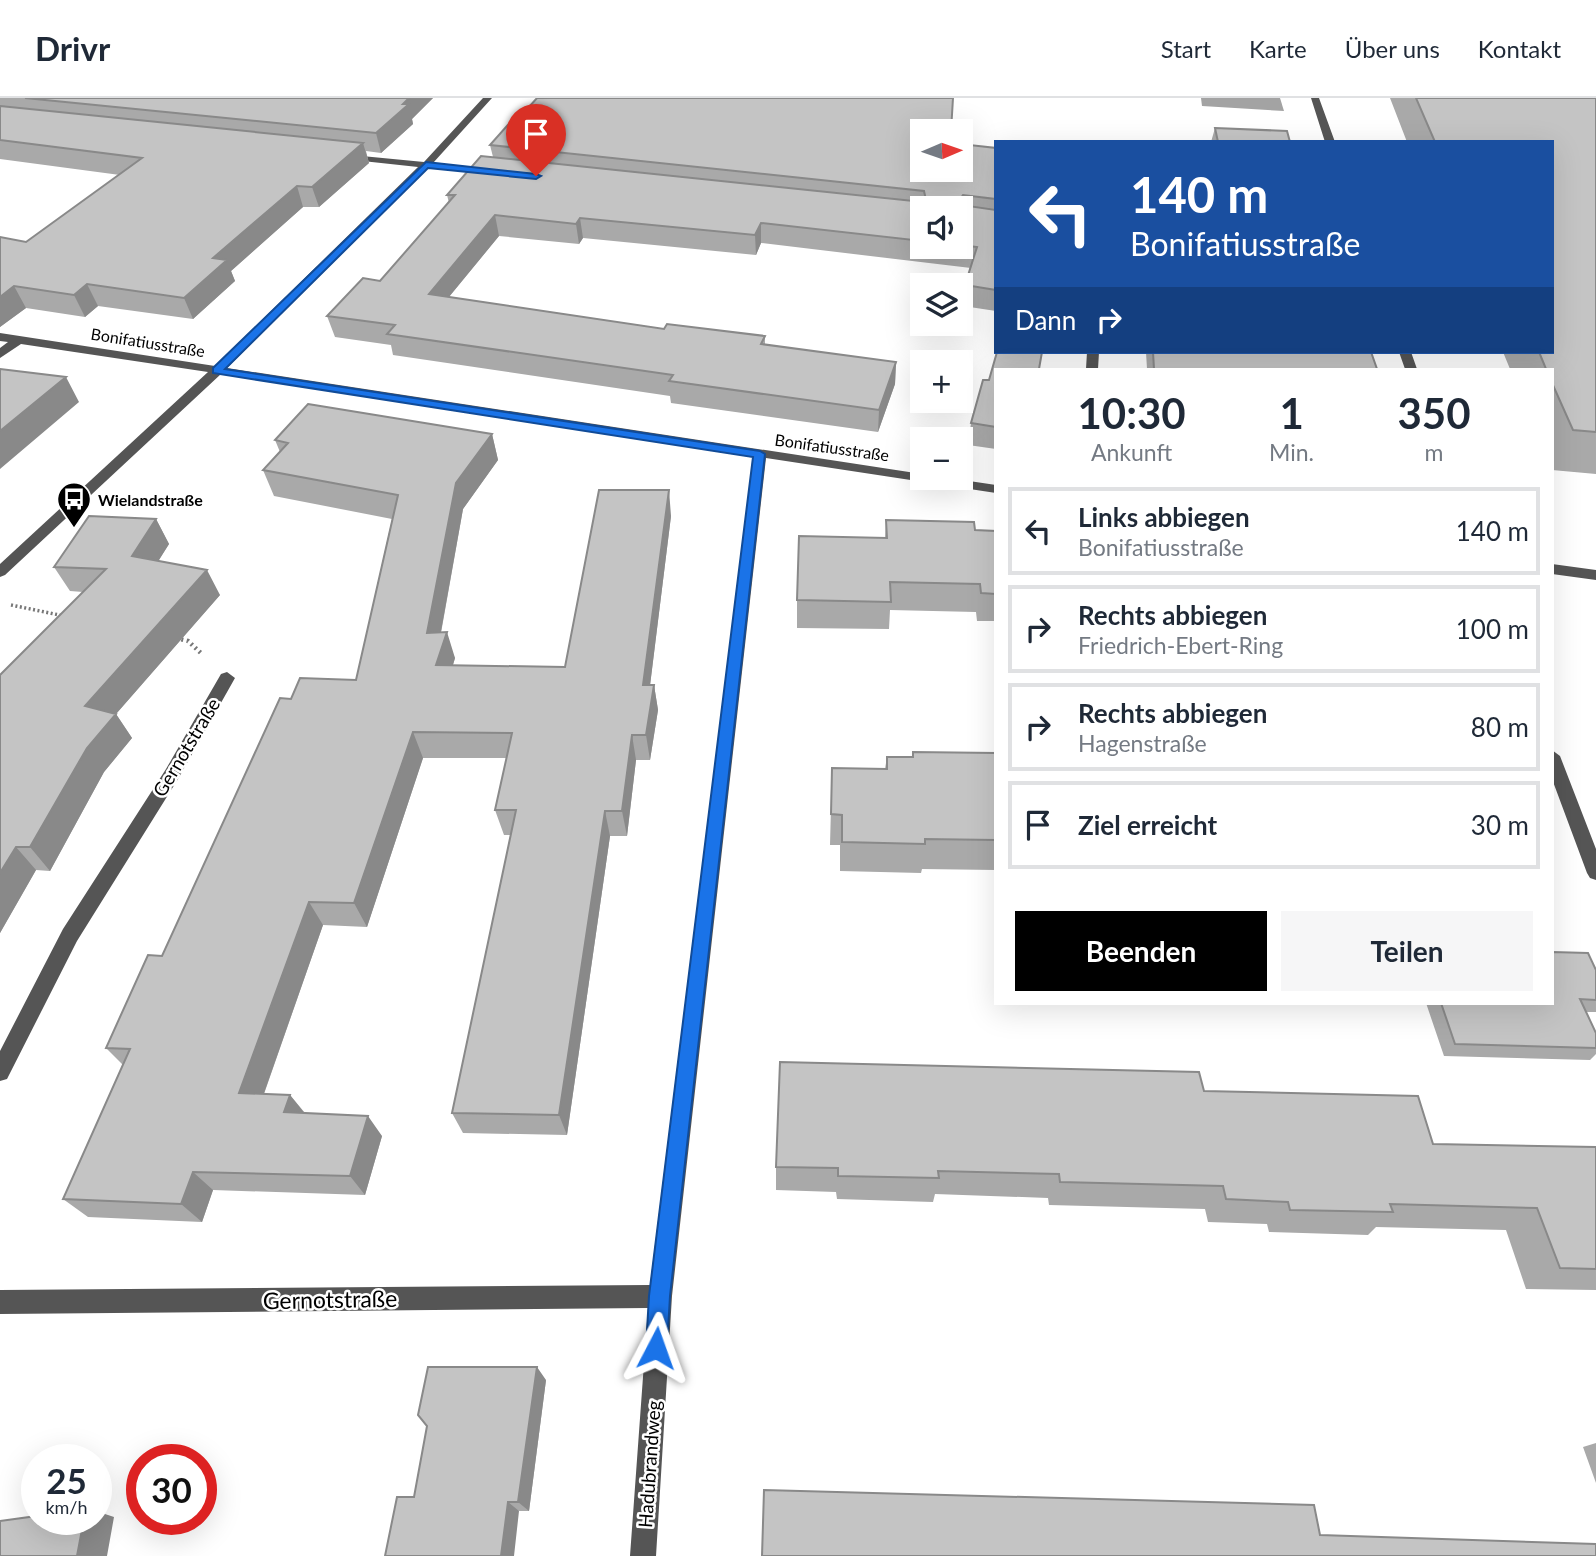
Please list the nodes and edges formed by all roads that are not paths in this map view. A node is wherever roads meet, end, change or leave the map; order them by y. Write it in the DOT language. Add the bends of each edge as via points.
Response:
graph roads {
  1 [pos="488,98"];
  2 [pos="1315,98"];
  3 [pos="1329,140"];
  4 [pos="330,154"];
  5 [pos="426,165"];
  6 [pos="509,173"];
  7 [pos="0,337"];
  8 [pos="18,340"];
  9 [pos="0,354"];
  10 [pos="217,371"];
  11 [pos="760,454"];
  12 [pos="994,489"];
  13 [pos="1554,569"];
  14 [pos="0,572"];
  15 [pos="1596,575"];
  16 [pos="227,678"];
  17 [pos="1554,761"];
  18 [pos="1596,873"];
  19 [pos="0,1072"];
  20 [pos="660,1296"];
  21 [pos="0,1302"];
  22 [pos="643,1556"];
  1 -- 5 [label="street"];
  2 -- 3 [label="street"];
  4 -- 5 [label="street"];
  5 -- 6 [label="street"];
  5 -- 10 [label="street"];
  7 -- 8 [label="street, Bonifatiusstraße"];
  8 -- 9 [label="street"];
  8 -- 10 [label="street, Bonifatiusstraße"];
  10 -- 11 [label="street, Bonifatiusstraße"];
  10 -- 14 [label="street"];
  11 -- 12 [label="street, Bonifatiusstraße"];
  11 -- 20 [label="street, Hadubrandweg"];
  13 -- 15 [label="street"];
  16 -- 19 [label="street, Gernotstraße" via="70,934"];
  17 -- 18 [label="street"];
  20 -- 21 [label="street, Gernotstraße"];
  20 -- 22 [label="street, Hadubrandweg"];
}
